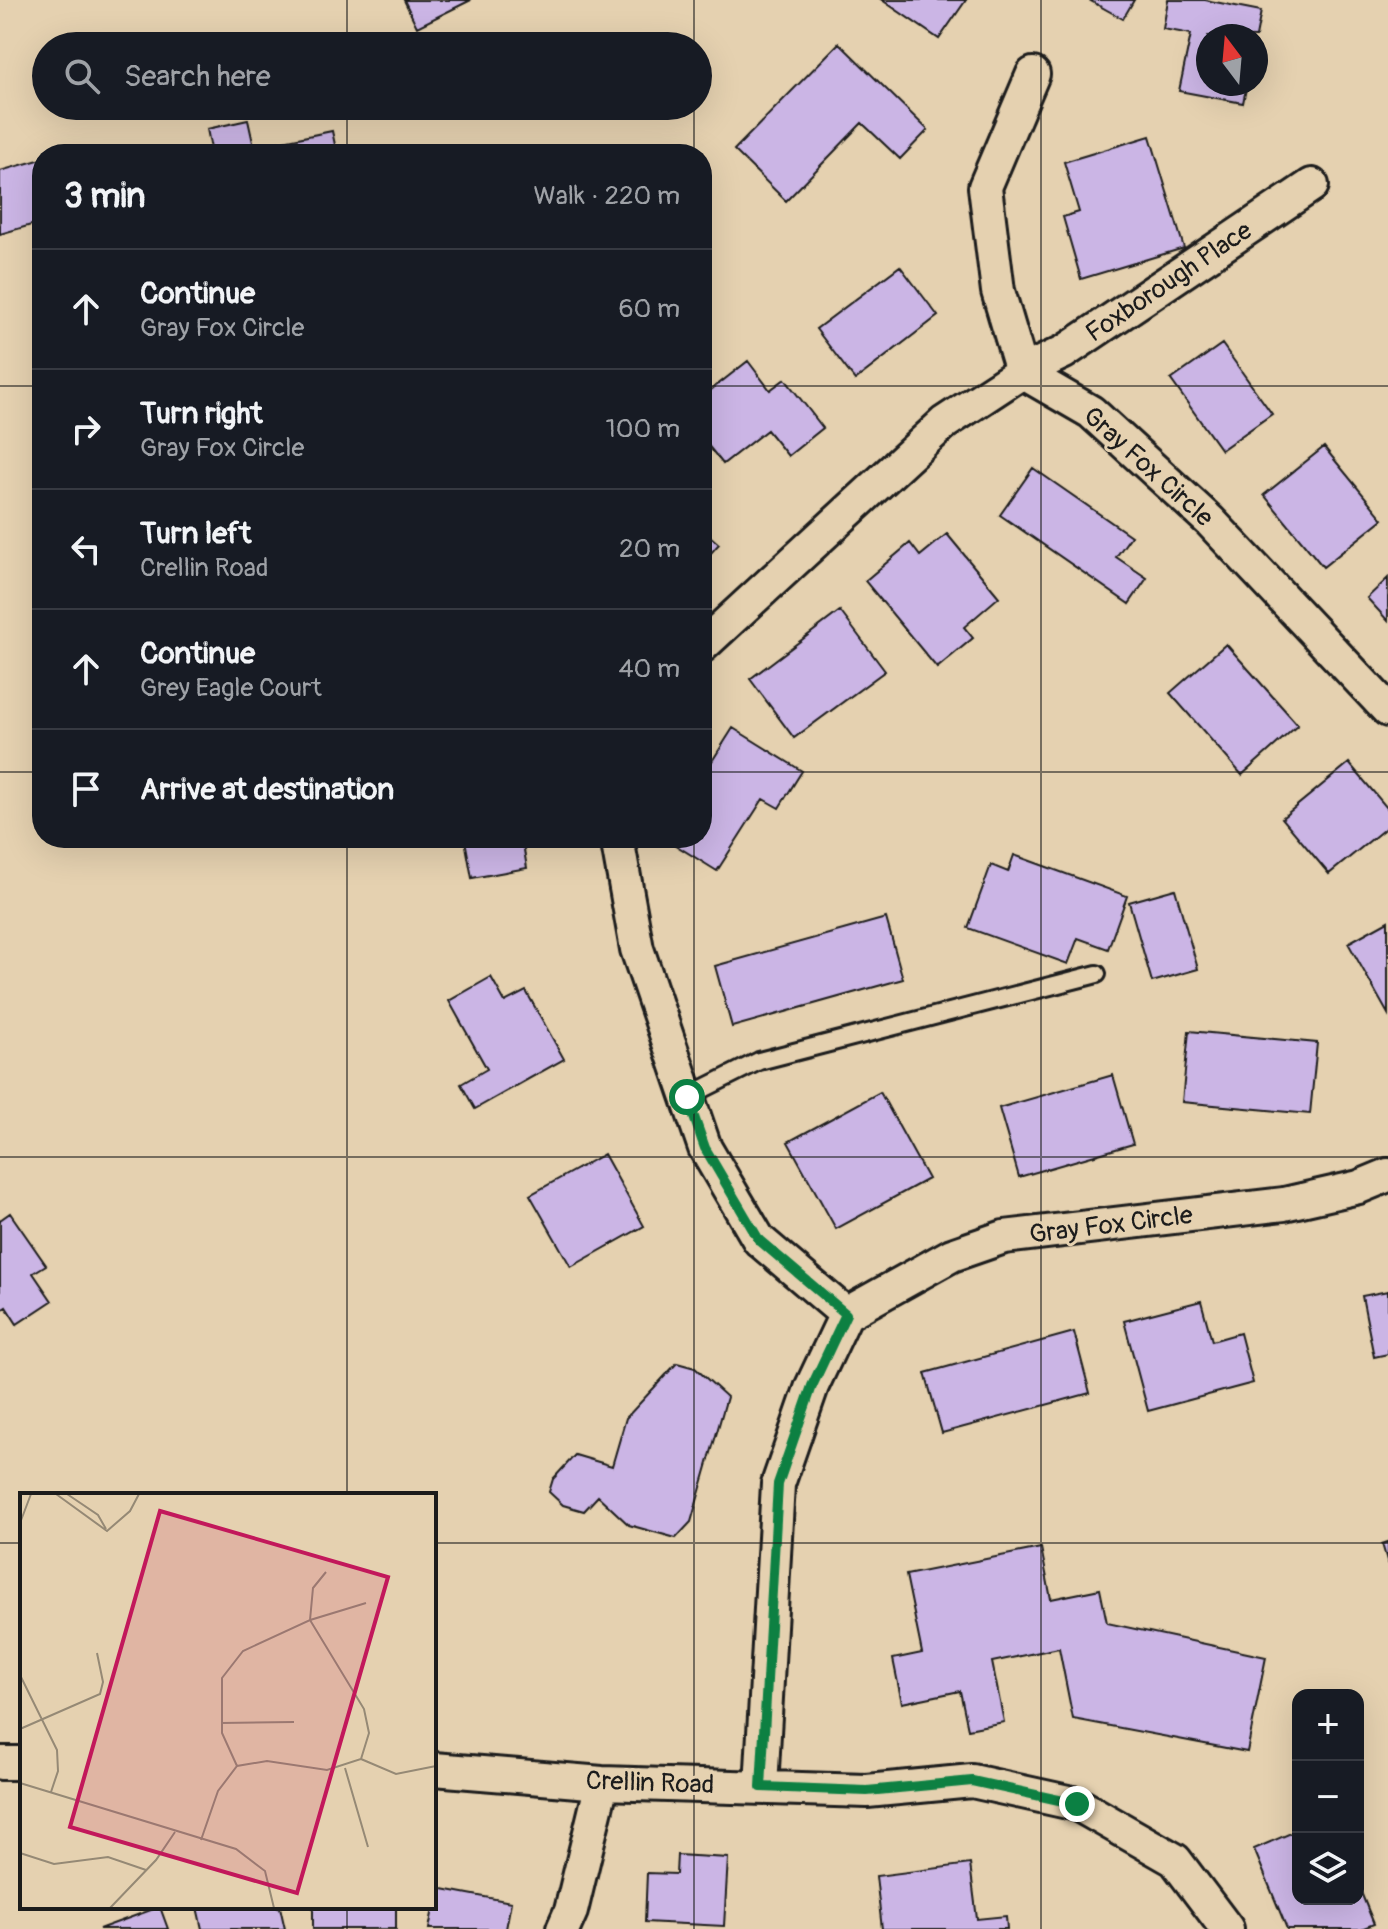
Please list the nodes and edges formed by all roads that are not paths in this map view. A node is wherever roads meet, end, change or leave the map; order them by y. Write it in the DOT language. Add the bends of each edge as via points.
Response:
graph roads {
  1 [pos="1033,74"];
  2 [pos="1312,185"];
  3 [pos="1022,372"];
  4 [pos="712,637"];
  5 [pos="1388,710"];
  6 [pos="619,848"];
  7 [pos="1097,974"];
  8 [pos="687,1097"];
  9 [pos="1388,1175"];
  10 [pos="846,1314"];
  11 [pos="436,1769"];
  12 [pos="602,1783"];
  13 [pos="761,1787"];
  14 [pos="563,1929"];
  15 [pos="1227,1929"];
  1 -- 3 [label="street" via="985,187 998,291"];
  2 -- 3 [label="street, Foxborough Place" via="1064,352"];
  3 -- 4 [label="street" via="944,423"];
  3 -- 5 [label="street, Gray Fox Circle" via="1113,431 1210,521"];
  6 -- 8 [label="street" via="637,949"];
  7 -- 8 [label="lane" via="759,1061"];
  8 -- 10 [label="street" via="705,1148 759,1240"];
  9 -- 10 [label="street, Gray Fox Circle" via="1284,1204 1004,1237 952,1255"];
  10 -- 13 [label="street" via="812,1386 778,1484"];
  11 -- 12 [label="street, Crellin Road"];
  12 -- 13 [label="street, Crellin Road"];
  12 -- 14 [label="street"];
  13 -- 15 [label="street, Crellin Road" via="867,1791 972,1781 1077,1804 1175,1860"];
}
